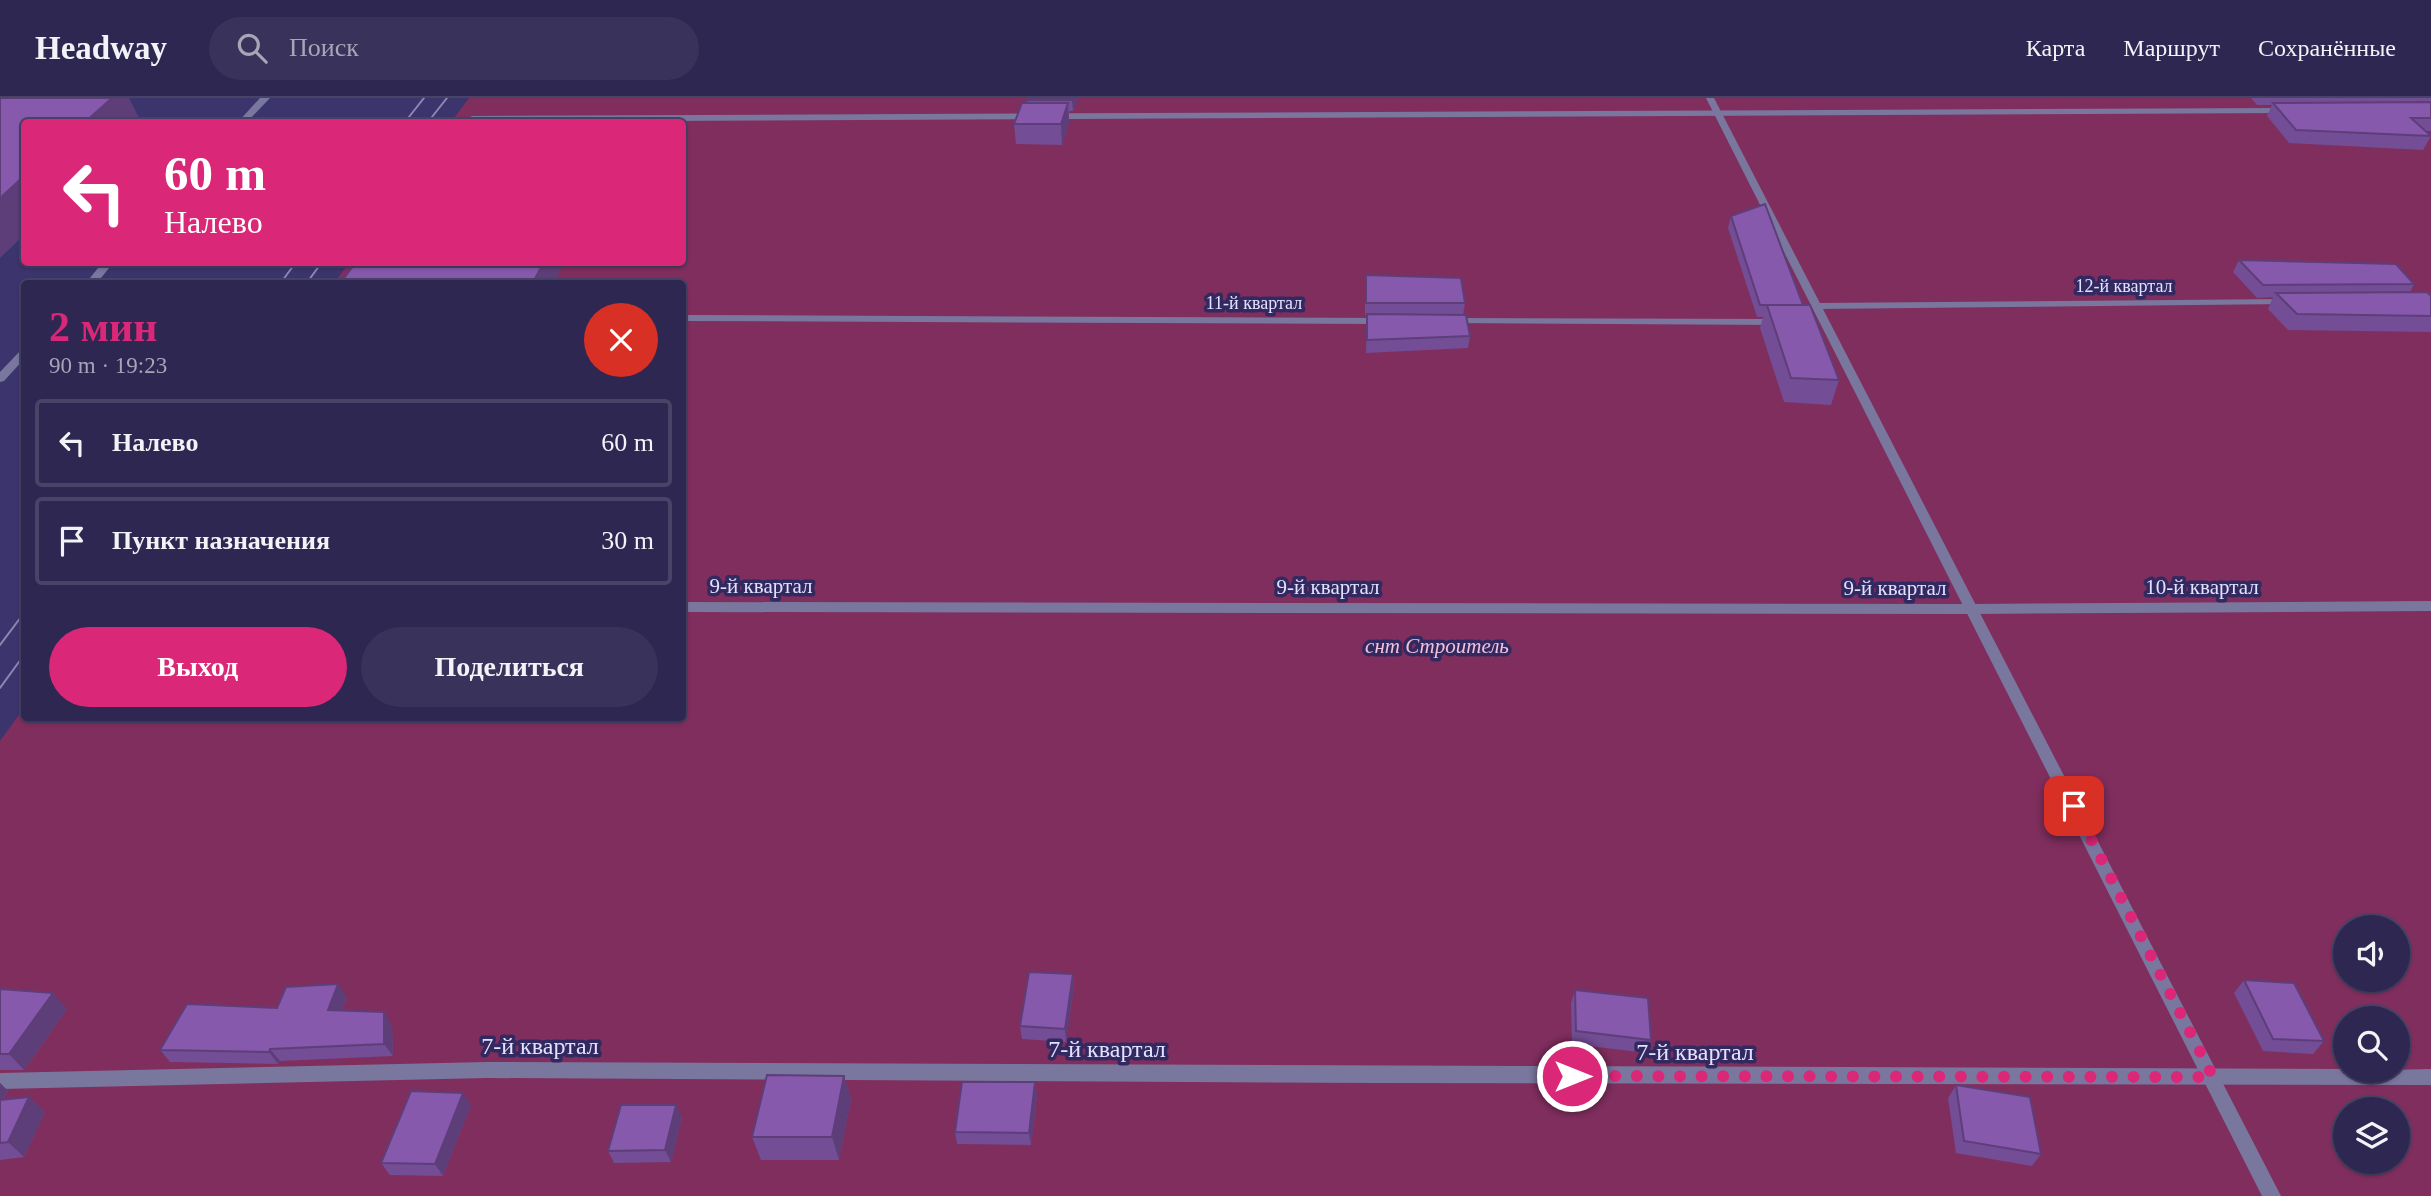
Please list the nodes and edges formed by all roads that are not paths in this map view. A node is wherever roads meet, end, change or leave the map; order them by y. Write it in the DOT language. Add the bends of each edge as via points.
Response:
graph roads {
  1 [pos="265,98"];
  2 [pos="1710,98"];
  3 [pos="2292,111"];
  4 [pos="1720,115"];
  5 [pos="245,119"];
  6 [pos="472,119"];
  7 [pos="105,266"];
  8 [pos="93,280"];
  9 [pos="2297,302"];
  10 [pos="1817,306"];
  11 [pos="686,318"];
  12 [pos="1393,321"];
  13 [pos="1435,321"];
  14 [pos="1797,323"];
  15 [pos="21,356"];
  16 [pos="0,379"];
  17 [pos="2431,606"];
  18 [pos="686,607"];
  19 [pos="1973,609"];
  20 [pos="2213,1077"];
  21 [pos="2431,1077"];
  22 [pos="0,1081"];
  23 [pos="2272,1196"];
  1 -- 5 [label="street"];
  2 -- 4 [label="street"];
  3 -- 4 [label="street"];
  4 -- 6 [label="street"];
  4 -- 10 [label="street"];
  7 -- 8 [label="street"];
  9 -- 10 [label="street, 12-й квартал"];
  10 -- 19 [label="street" via="1818,323"];
  11 -- 12 [label="street, 11-й квартал"];
  13 -- 14 [label="street"];
  15 -- 16 [label="street"];
  17 -- 19 [label="street, 10-й квартал"];
  18 -- 19 [label="street, 9-й квартал"];
  19 -- 20 [label="street"];
  20 -- 21 [label="street, 7-й квартал"];
  20 -- 22 [label="street, 7-й квартал" via="487,1070"];
  20 -- 23 [label="street"];
}
